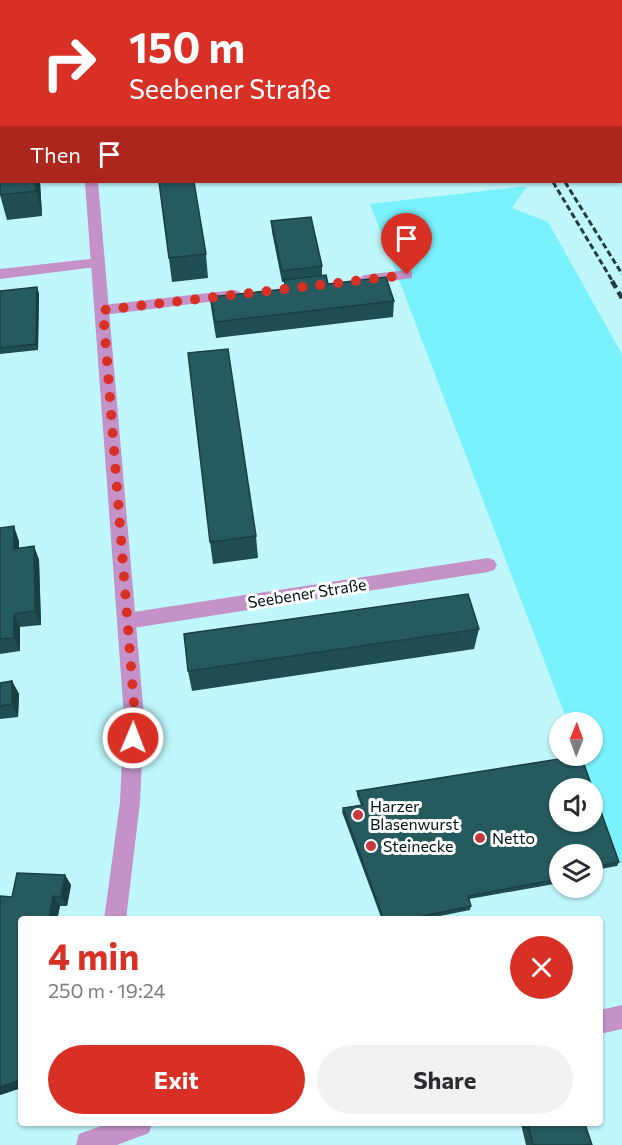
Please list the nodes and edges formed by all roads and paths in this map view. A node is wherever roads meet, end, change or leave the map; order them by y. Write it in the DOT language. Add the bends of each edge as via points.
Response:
graph roads {
  1 [pos="91,183"];
  2 [pos="99,263"];
  3 [pos="0,274"];
  4 [pos="407,275"];
  5 [pos="349,282"];
  6 [pos="255,293"];
  7 [pos="103,310"];
  8 [pos="488,565"];
  9 [pos="127,621"];
  10 [pos="116,916"];
  11 [pos="622,1017"];
  12 [pos="603,1021"];
  13 [pos="133,1126"];
  14 [pos="87,1139"];
  1 -- 2 [label="street"];
  2 -- 3 [label="street"];
  2 -- 7 [label="street"];
  4 -- 5 [label="street"];
  6 -- 7 [label="street"];
  7 -- 9 [label="street"];
  8 -- 9 [label="street, Seebener Straße"];
  9 -- 10 [label="street" via="135,717 130,802"];
  11 -- 12 [label="street"];
  13 -- 14 [label="street"];
}
